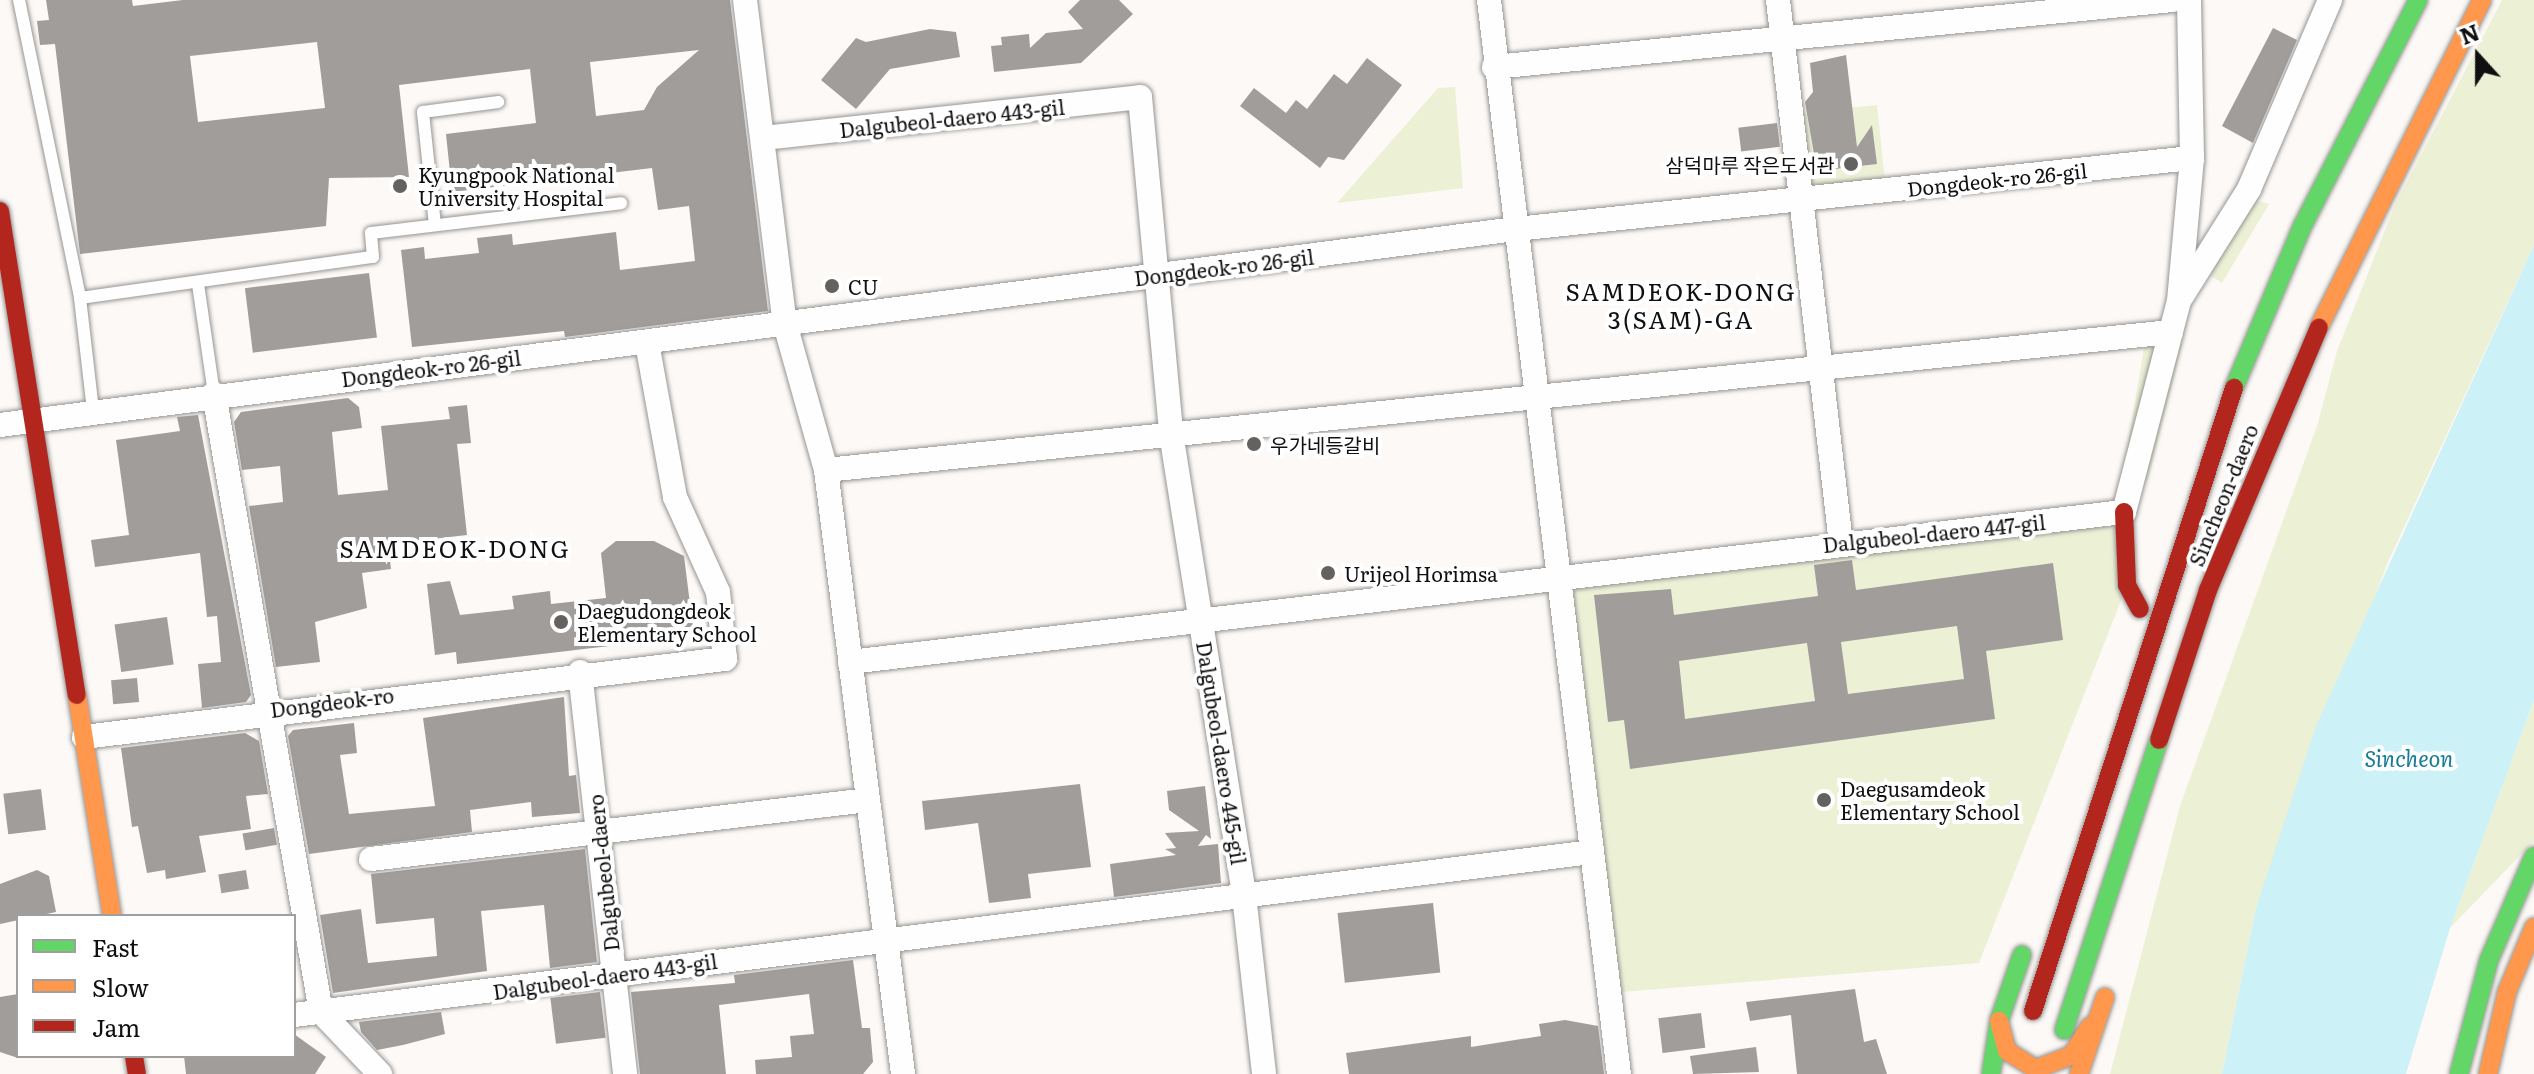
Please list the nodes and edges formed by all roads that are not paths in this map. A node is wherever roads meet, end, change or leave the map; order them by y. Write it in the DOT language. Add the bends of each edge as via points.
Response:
graph roads {
  1 [pos="19,0"];
  2 [pos="745,0"];
  3 [pos="1489,0"];
  4 [pos="1778,0"];
  5 [pos="2172,0"];
  6 [pos="2189,0"];
  7 [pos="2330,0"];
  8 [pos="2418,0"];
  9 [pos="2482,0"];
  10 [pos="1782,39"];
  11 [pos="1494,67"];
  12 [pos="1140,97"];
  13 [pos="498,102"];
  14 [pos="764,138"];
  15 [pos="2192,158"];
  16 [pos="1801,199"];
  17 [pos="621,203"];
  18 [pos="1,221"];
  19 [pos="435,225"];
  20 [pos="1516,229"];
  21 [pos="1154,277"];
  22 [pos="198,284"];
  23 [pos="80,298"];
  24 [pos="2179,301"];
  25 [pos="785,324"];
  26 [pos="2171,332"];
  27 [pos="647,343"];
  28 [pos="1820,364"];
  29 [pos="2289,392"];
  30 [pos="214,394"];
  31 [pos="1536,394"];
  32 [pos="93,411"];
  33 [pos="33,420"];
  34 [pos="2220,420"];
  35 [pos="0,425"];
  36 [pos="1171,433"];
  37 [pos="826,470"];
  38 [pos="2124,512"];
  39 [pos="2253,535"];
  40 [pos="1841,544"];
  41 [pos="1558,576"];
  42 [pos="1200,618"];
  43 [pos="850,662"];
  44 [pos="580,672"];
  45 [pos="270,710"];
  46 [pos="84,737"];
  47 [pos="868,800"];
  48 [pos="598,830"];
  49 [pos="1592,852"];
  50 [pos="2534,856"];
  51 [pos="371,859"];
  52 [pos="1244,895"];
  53 [pos="112,914"];
  54 [pos="2534,927"];
  55 [pos="2029,932"];
  56 [pos="888,937"];
  57 [pos="614,977"];
  58 [pos="2109,983"];
  59 [pos="2534,989"];
  60 [pos="2507,992"];
  61 [pos="2033,1011"];
  62 [pos="321,1012"];
  63 [pos="2099,1014"];
  64 [pos="296,1015"];
  65 [pos="1999,1021"];
  66 [pos="2064,1030"];
  67 [pos="380,1074"];
  68 [pos="625,1074"];
  69 [pos="903,1074"];
  70 [pos="1264,1074"];
  71 [pos="1619,1074"];
  72 [pos="1974,1074"];
  73 [pos="1991,1074"];
  74 [pos="2079,1074"];
  75 [pos="2459,1074"];
  76 [pos="2488,1074"];
  1 -- 23 [label="lane"];
  2 -- 14 [label="street"];
  3 -- 11 [label="street"];
  4 -- 10 [label="street"];
  5 -- 10 [label="street"];
  6 -- 15 [label="street"];
  7 -- 24 [label="street" via="2249,189"];
  8 -- 34 [label="main road, Sincheon-daero" via="2302,227"];
  9 -- 29 [label="main road, Sincheon-daero" via="2384,186"];
  10 -- 11 [label="street"];
  10 -- 16 [label="street"];
  11 -- 20 [label="street"];
  12 -- 14 [label="street, Dalgubeol-daero 443-gil"];
  12 -- 21 [label="street, Dalgubeol-daero 445-gil"];
  13 -- 19 [label="lane" via="423,112"];
  14 -- 25 [label="street"];
  15 -- 16 [label="street, Dongdeok-ro 26-gil"];
  15 -- 24 [label="street"];
  16 -- 20 [label="street, Dongdeok-ro 26-gil"];
  16 -- 28 [label="street"];
  17 -- 19 [label="lane"];
  18 -- 33 [label="main road"];
  19 -- 22 [label="lane" via="371,233 373,257"];
  20 -- 21 [label="street, Dongdeok-ro 26-gil"];
  20 -- 31 [label="street"];
  21 -- 25 [label="street, Dongdeok-ro 26-gil"];
  21 -- 36 [label="street, Dalgubeol-daero 445-gil"];
  22 -- 23 [label="lane"];
  22 -- 30 [label="lane"];
  23 -- 32 [label="lane"];
  24 -- 26 [label="street"];
  25 -- 27 [label="street, Dongdeok-ro 26-gil"];
  25 -- 37 [label="street"];
  26 -- 28 [label="street"];
  26 -- 38 [label="street"];
  27 -- 30 [label="street, Dongdeok-ro 26-gil"];
  27 -- 44 [label="street, Dongdeok-ro" via="675,497 718,592 725,659"];
  28 -- 31 [label="street"];
  28 -- 40 [label="street"];
  29 -- 39 [label="main road"];
  29 -- 66 [label="main road, Sincheon-daero" via="2208,590"];
  30 -- 32 [label="street, Dongdeok-ro 26-gil"];
  30 -- 45 [label="street"];
  31 -- 36 [label="street"];
  31 -- 41 [label="street"];
  32 -- 33 [label="street, Dongdeok-ro 26-gil"];
  33 -- 35 [label="street"];
  33 -- 46 [label="main road"];
  34 -- 38 [label="main road" via="2138,617 2127,585"];
  34 -- 61 [label="main road, Sincheon-daero"];
  36 -- 37 [label="street"];
  36 -- 42 [label="street, Dalgubeol-daero 445-gil"];
  37 -- 43 [label="street"];
  38 -- 40 [label="street, Dalgubeol-daero 447-gil"];
  40 -- 41 [label="street, Dalgubeol-daero 447-gil"];
  41 -- 42 [label="street, Dalgubeol-daero 447-gil"];
  41 -- 49 [label="street"];
  42 -- 43 [label="street, Dalgubeol-daero 447-gil"];
  42 -- 52 [label="street, Dalgubeol-daero 445-gil"];
  43 -- 47 [label="street"];
  44 -- 45 [label="street, Dongdeok-ro"];
  44 -- 48 [label="street, Dalgubeol-daero"];
  45 -- 46 [label="street, Dongdeok-ro"];
  45 -- 62 [label="street"];
  46 -- 53 [label="main road"];
  47 -- 48 [label="street"];
  47 -- 56 [label="street"];
  48 -- 51 [label="street"];
  48 -- 57 [label="street, Dalgubeol-daero"];
  49 -- 52 [label="street, Dalgubeol-daero 443-gil"];
  49 -- 71 [label="street"];
  50 -- 75 [label="main road" via="2489,960"];
  52 -- 56 [label="street, Dalgubeol-daero 443-gil"];
  52 -- 70 [label="street, Dalgubeol-daero 445-gil"];
  54 -- 60 [label="main road"];
  55 -- 65 [label="main road"];
  56 -- 57 [label="street, Dalgubeol-daero 443-gil"];
  56 -- 69 [label="street"];
  57 -- 62 [label="street, Dalgubeol-daero 443-gil"];
  57 -- 68 [label="street, Dalgubeol-daero"];
  58 -- 63 [label="main road"];
  59 -- 60 [label="main road"];
  60 -- 76 [label="main road"];
  62 -- 64 [label="street"];
  62 -- 67 [label="street"];
  63 -- 65 [label="main road" via="2072,1055 2036,1069 2007,1051"];
  63 -- 74 [label="main road"];
  65 -- 72 [label="main road"];
  65 -- 73 [label="main road"];
}
